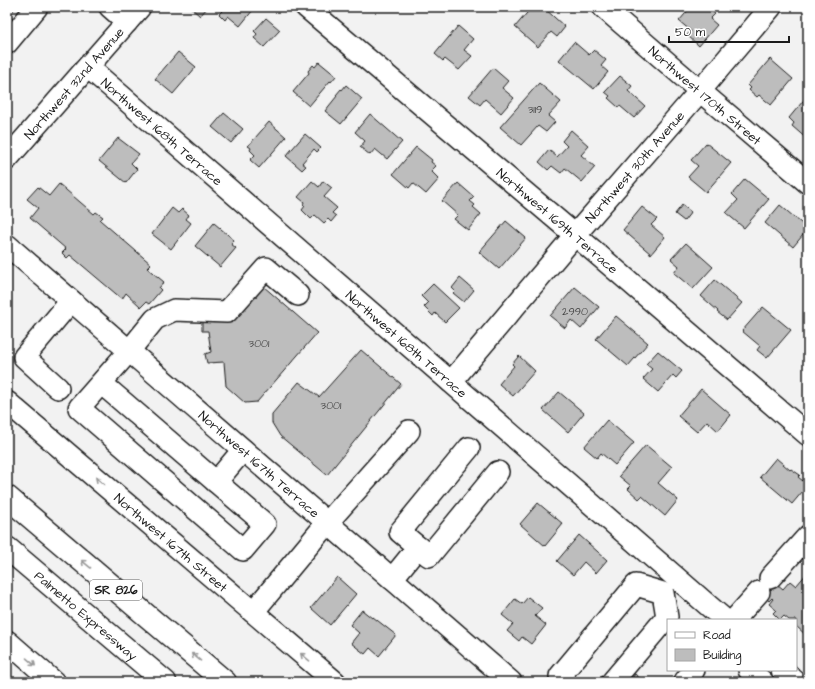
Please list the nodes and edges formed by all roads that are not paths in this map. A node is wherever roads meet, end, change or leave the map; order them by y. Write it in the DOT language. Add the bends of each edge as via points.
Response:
graph roads {
  1 [pos="37,7"];
  2 [pos="110,7"];
  3 [pos="306,7"];
  4 [pos="604,7"];
  5 [pos="771,7"];
  6 [pos="134,14"];
  7 [pos="7,43"];
  8 [pos="88,67"];
  9 [pos="700,91"];
  10 [pos="8,155"];
  11 [pos="808,183"];
  12 [pos="574,235"];
  13 [pos="7,246"];
  14 [pos="298,295"];
  15 [pos="72,301"];
  16 [pos="129,351"];
  17 [pos="451,382"];
  18 [pos="101,383"];
  19 [pos="58,388"];
  20 [pos="7,402"];
  21 [pos="409,430"];
  22 [pos="808,435"];
  23 [pos="469,448"];
  24 [pos="243,450"];
  25 [pos="498,472"];
  26 [pos="216,482"];
  27 [pos="7,497"];
  28 [pos="327,524"];
  29 [pos="808,536"];
  30 [pos="418,547"];
  31 [pos="7,548"];
  32 [pos="676,577"];
  33 [pos="392,579"];
  34 [pos="663,593"];
  35 [pos="253,612"];
  36 [pos="724,619"];
  37 [pos="735,619"];
  38 [pos="7,641"];
  39 [pos="693,671"];
  40 [pos="750,671"];
  41 [pos="783,671"];
  42 [pos="560,676"];
  43 [pos="54,682"];
  44 [pos="165,682"];
  45 [pos="225,682"];
  46 [pos="335,682"];
  47 [pos="511,682"];
  48 [pos="612,682"];
  49 [pos="686,682"];
  50 [pos="763,682"];
  51 [pos="796,682"];
  1 -- 7 [label="street"];
  2 -- 6 [label="street"];
  3 -- 12 [label="street, Northwest 169th Terrace"];
  4 -- 9 [label="street, Northwest 170th Street"];
  5 -- 9 [label="street, Northwest 30th Avenue"];
  6 -- 8 [label="street, Northwest 32nd Avenue"];
  8 -- 10 [label="street, Northwest 32nd Avenue"];
  8 -- 17 [label="street, Northwest 168th Terrace"];
  9 -- 11 [label="street, Northwest 170th Street"];
  9 -- 12 [label="street, Northwest 30th Avenue"];
  12 -- 17 [label="street, Northwest 30th Avenue"];
  12 -- 22 [label="street, Northwest 169th Terrace"];
  13 -- 15 [label="street, Northwest 167th Terrace"];
  14 -- 16 [label="street" via="266,268 227,312 174,310 155,319"];
  15 -- 16 [label="street, Northwest 167th Terrace"];
  15 -- 19 [label="street" via="24,357"];
  16 -- 18 [label="street"];
  16 -- 24 [label="street, Northwest 167th Terrace"];
  17 -- 32 [label="street, Northwest 168th Terrace"];
  18 -- 26 [label="street"];
  18 -- 26 [label="street" via="79,408 243,550 265,524"];
  35 -- 20 [label="street, Northwest 167th Street, one-way"];
  21 -- 28 [label="street"];
  23 -- 30 [label="street" via="400,532"];
  24 -- 26 [label="street"];
  24 -- 28 [label="street, Northwest 167th Terrace"];
  25 -- 30 [label="street" via="429,556"];
  45 -- 27 [label="highway, SR 826, one-way"];
  28 -- 33 [label="street, Northwest 167th Terrace"];
  28 -- 35 [label="street"];
  29 -- 37 [label="street"];
  30 -- 33 [label="street"];
  31 -- 44 [label="highway, Palmetto Expressway / SR 826"];
  32 -- 34 [label="street"];
  32 -- 36 [label="street, Northwest 168th Terrace"];
  33 -- 47 [label="street, Northwest 167th Terrace"];
  34 -- 42 [label="street" via="636,585"];
  34 -- 48 [label="street" via="667,617"];
  46 -- 35 [label="street, Northwest 167th Street, one-way"];
  38 -- 43 [label="street, one-way"];
  39 -- 49 [label="street"];
  40 -- 50 [label="street"];
  41 -- 51 [label="street"];
}
